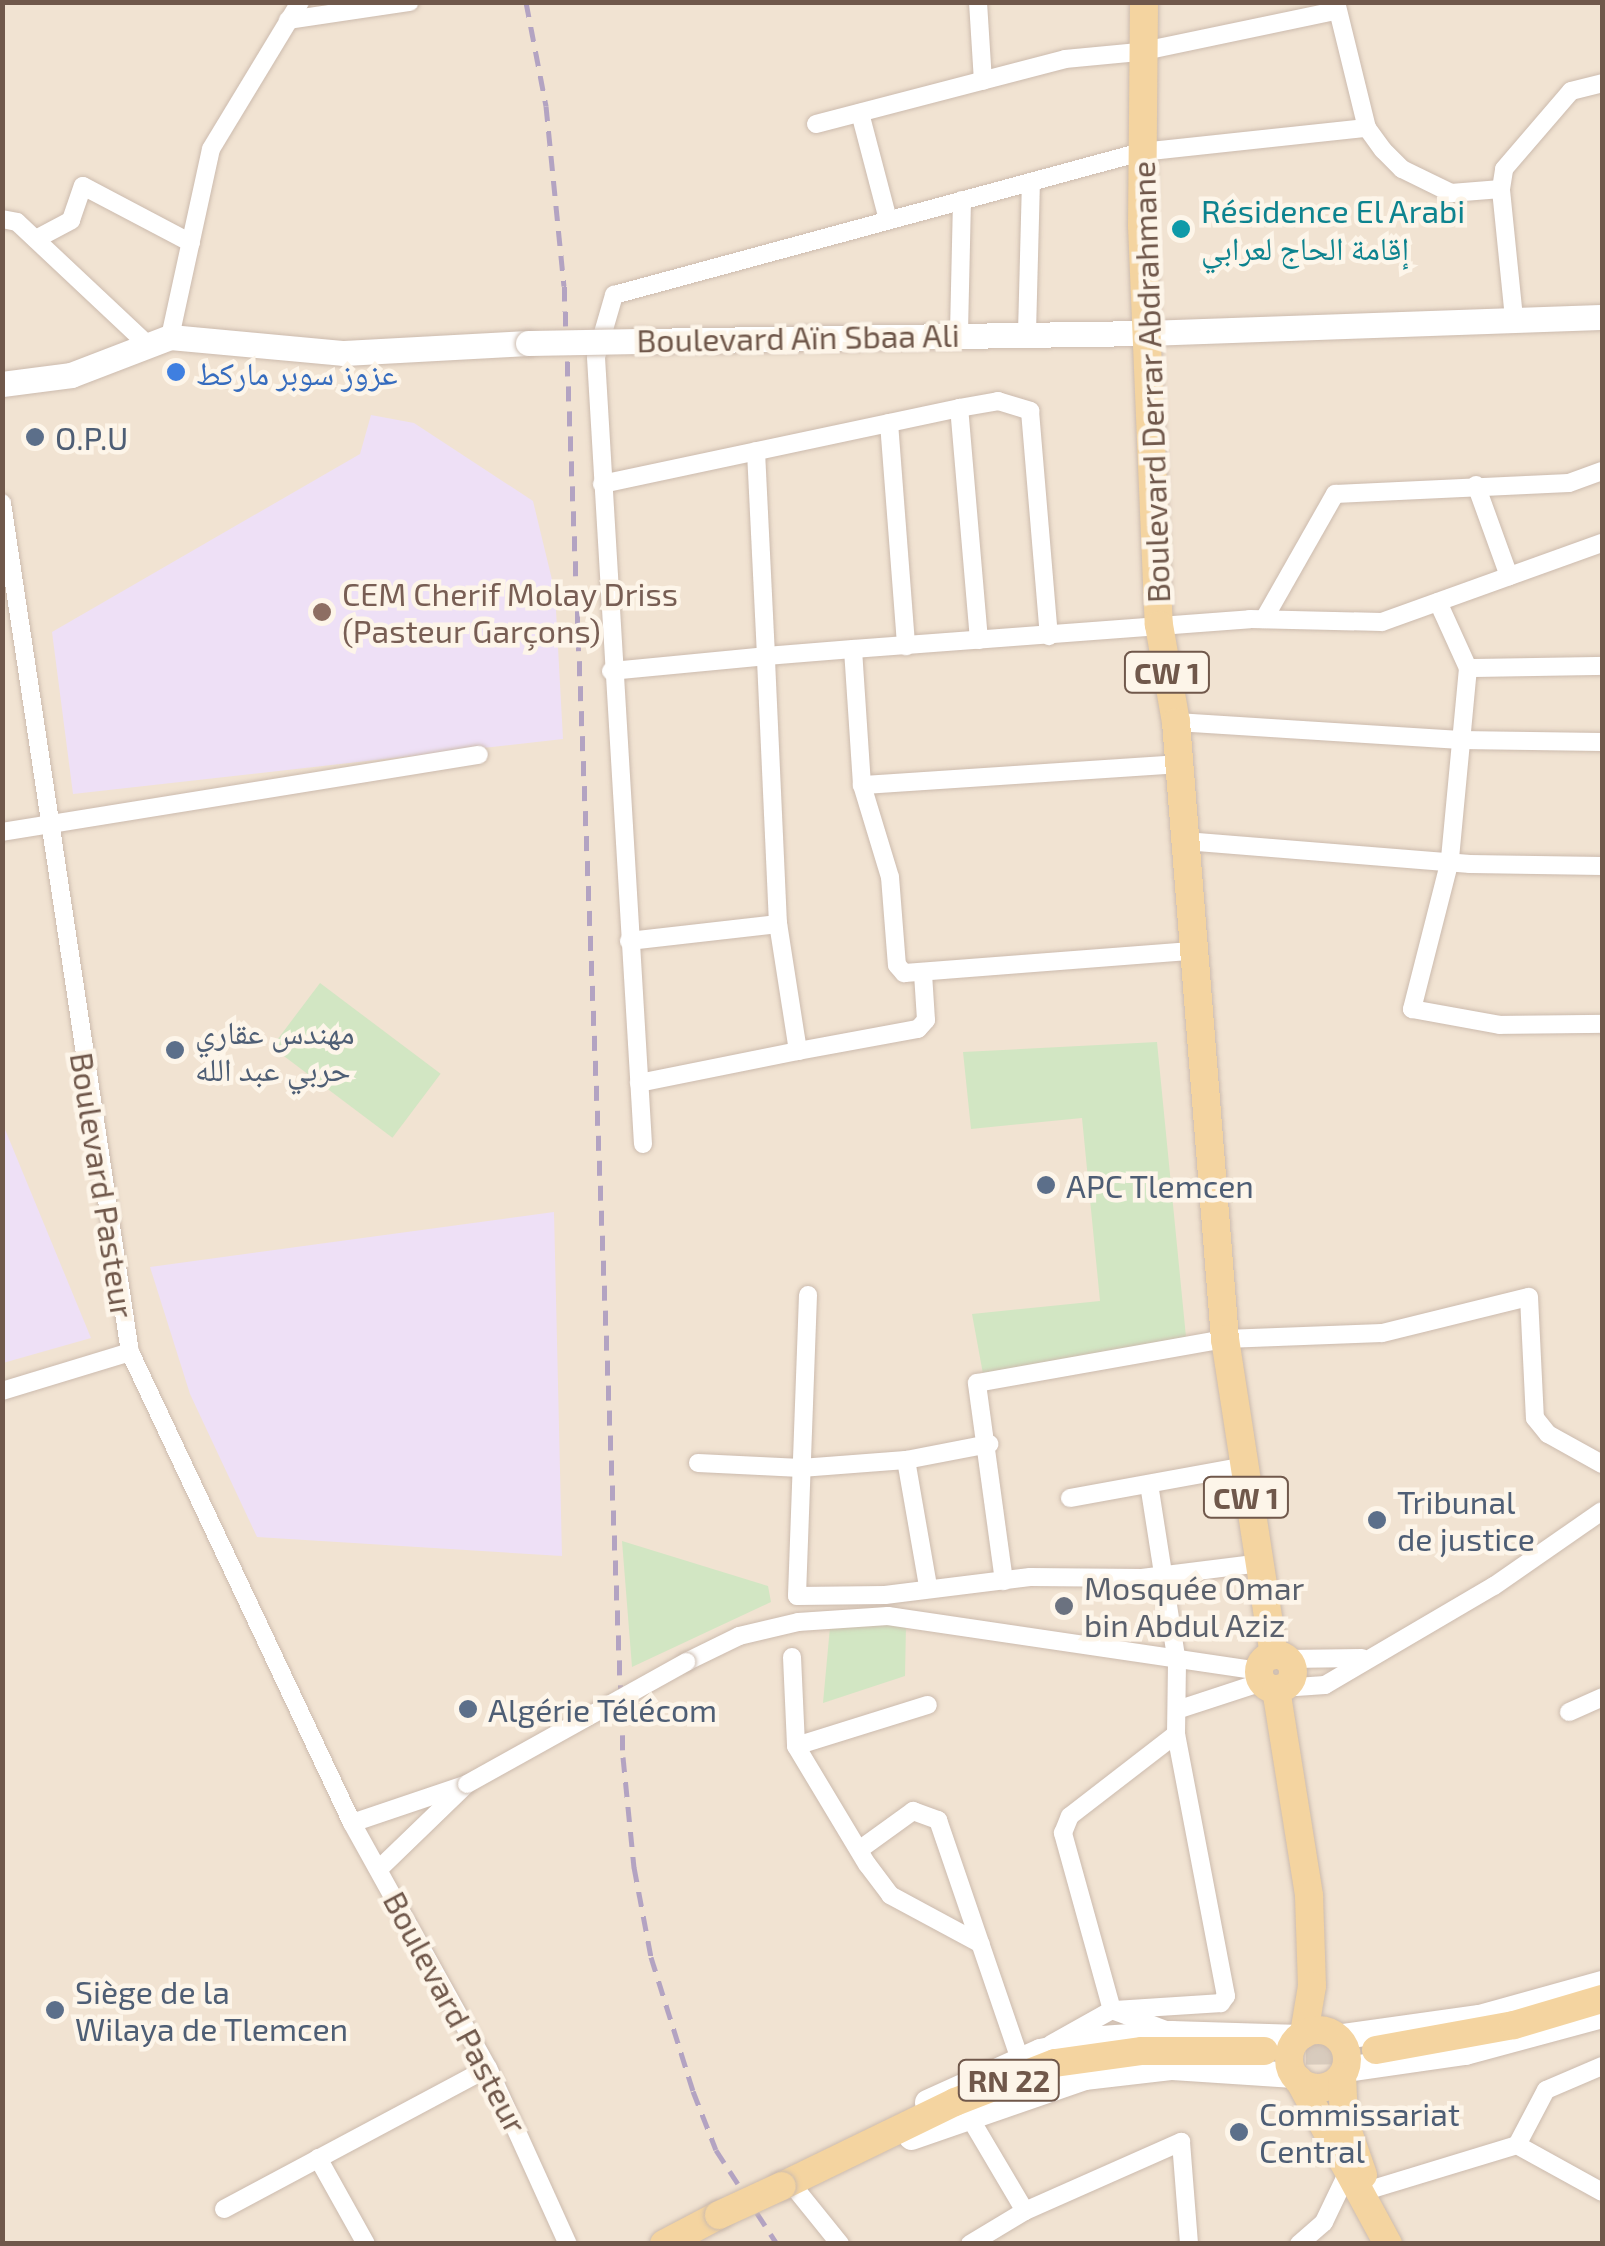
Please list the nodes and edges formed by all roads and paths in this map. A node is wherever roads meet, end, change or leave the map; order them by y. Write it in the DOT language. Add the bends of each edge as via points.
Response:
graph roads {
  1 [pos="300,2"];
  2 [pos="410,2"];
  3 [pos="978,2"];
  4 [pos="1144,2"];
  5 [pos="1336,7"];
  6 [pos="288,20"];
  7 [pos="1139,52"];
  8 [pos="982,80"];
  9 [pos="1602,83"];
  10 [pos="860,113"];
  11 [pos="816,124"];
  12 [pos="1367,128"];
  13 [pos="1141,152"];
  14 [pos="1031,182"];
  15 [pos="1500,189"];
  16 [pos="962,200"];
  17 [pos="2,219"];
  18 [pos="888,220"];
  19 [pos="36,239"];
  20 [pos="191,243"];
  21 [pos="1602,317"];
  22 [pos="1514,318"];
  23 [pos="960,332"];
  24 [pos="1027,333"];
  25 [pos="1145,334"];
  26 [pos="159,341"];
  27 [pos="2,384"];
  28 [pos="959,408"];
  29 [pos="889,423"];
  30 [pos="756,451"];
  31 [pos="1602,470"];
  32 [pos="602,484"];
  33 [pos="1476,486"];
  34 [pos="2,502"];
  35 [pos="1602,542"];
  36 [pos="1509,576"];
  37 [pos="1438,602"];
  38 [pos="1264,620"];
  39 [pos="1158,625"];
  40 [pos="1050,636"];
  41 [pos="979,640"];
  42 [pos="906,646"];
  43 [pos="853,649"];
  44 [pos="766,656"];
  45 [pos="1602,666"];
  46 [pos="1468,668"];
  47 [pos="611,671"];
  48 [pos="1176,722"];
  49 [pos="1460,740"];
  50 [pos="1602,742"];
  51 [pos="479,756"];
  52 [pos="1179,764"];
  53 [pos="862,786"];
  54 [pos="49,824"];
  55 [pos="2,832"];
  56 [pos="1185,841"];
  57 [pos="1450,860"];
  58 [pos="1602,866"];
  59 [pos="778,924"];
  60 [pos="629,941"];
  61 [pos="1192,951"];
  62 [pos="923,973"];
  63 [pos="1602,1024"];
  64 [pos="798,1051"];
  65 [pos="639,1082"];
  66 [pos="643,1144"];
  67 [pos="808,1295"];
  68 [pos="1224,1340"];
  69 [pos="130,1352"];
  70 [pos="2,1391"];
  71 [pos="989,1444"];
  72 [pos="906,1460"];
  73 [pos="698,1464"];
  74 [pos="1602,1464"];
  75 [pos="1240,1467"];
  76 [pos="801,1468"];
  77 [pos="1149,1484"];
  78 [pos="1070,1498"];
  79 [pos="1602,1512"];
  80 [pos="1260,1563"];
  81 [pos="1163,1574"];
  82 [pos="1004,1581"];
  83 [pos="928,1586"];
  84 [pos="1367,1656"];
  85 [pos="792,1657"];
  86 [pos="1176,1662"];
  87 [pos="1273,1674"];
  88 [pos="1602,1697"];
  89 [pos="928,1704"];
  90 [pos="1180,1709"];
  91 [pos="1569,1712"];
  92 [pos="1176,1734"];
  93 [pos="796,1746"];
  94 [pos="467,1784"];
  95 [pos="352,1823"];
  96 [pos="859,1850"];
  97 [pos="380,1868"];
  98 [pos="981,1944"];
  99 [pos="1602,1983"];
  100 [pos="1602,1999"];
  101 [pos="1112,2010"];
  102 [pos="1602,2015"];
  103 [pos="1172,2033"];
  104 [pos="1318,2035"];
  105 [pos="1376,2050"];
  106 [pos="1264,2051"];
  107 [pos="1030,2055"];
  108 [pos="1602,2066"];
  109 [pos="488,2068"];
  110 [pos="1343,2072"];
  111 [pos="1297,2078"];
  112 [pos="967,2112"];
  113 [pos="1517,2144"];
  114 [pos="318,2158"];
  115 [pos="822,2168"];
  116 [pos="786,2184"];
  117 [pos="1361,2192"];
  118 [pos="1602,2192"];
  119 [pos="554,2204"];
  120 [pos="224,2209"];
  121 [pos="1025,2211"];
  122 [pos="685,2240"];
  123 [pos="1305,2242"];
  124 [pos="366,2244"];
  125 [pos="568,2244"];
  126 [pos="584,2244"];
  127 [pos="840,2244"];
  128 [pos="970,2244"];
  129 [pos="1189,2244"];
  130 [pos="1388,2244"];
  131 [pos="1406,2244"];
  1 -- 6 [label="street"];
  2 -- 6 [label="street"];
  3 -- 8 [label="street"];
  4 -- 7 [label="main road, Boulevard Derrar Abdrahmane / CW 1"];
  5 -- 7 [label="street"];
  5 -- 12 [label="street"];
  6 -- 20 [label="street" via="211,149"];
  7 -- 8 [label="street" via="1065,59"];
  7 -- 13 [label="main road, Boulevard Derrar Abdrahmane / CW 1"];
  8 -- 10 [label="street"];
  9 -- 15 [label="street" via="1571,91 1509,160"];
  10 -- 11 [label="street"];
  10 -- 18 [label="street"];
  12 -- 13 [label="street"];
  12 -- 15 [label="street" via="1402,169 1425,183 1451,193"];
  13 -- 14 [label="street"];
  13 -- 25 [label="main road, Boulevard Derrar Abdrahmane / CW 1"];
  14 -- 16 [label="street"];
  14 -- 24 [label="street"];
  15 -- 22 [label="street"];
  16 -- 18 [label="street"];
  16 -- 23 [label="street"];
  17 -- 19 [label="street" via="17,222"];
  18 -- 32 [label="street" via="614,295 596,357"];
  19 -- 20 [label="street" via="71,220 83,186"];
  19 -- 26 [label="street"];
  20 -- 26 [label="street"];
  21 -- 22 [label="main road, Boulevard Aïn Sbaa Ali"];
  22 -- 25 [label="main road, Boulevard Aïn Sbaa Ali"];
  23 -- 24 [label="main road, Boulevard Aïn Sbaa Ali"];
  23 -- 26 [label="main road, Boulevard Aïn Sbaa Ali, bridge" via="344,353"];
  24 -- 25 [label="main road, Boulevard Aïn Sbaa Ali"];
  25 -- 39 [label="main road, Boulevard Derrar Abdrahmane / CW 1"];
  26 -- 27 [label="main road, Boulevard Aïn Sbaa Ali" via="71,375"];
  28 -- 29 [label="street"];
  28 -- 40 [label="street" via="998,401 1030,412"];
  28 -- 41 [label="street"];
  29 -- 30 [label="street"];
  29 -- 42 [label="street"];
  30 -- 32 [label="street"];
  30 -- 44 [label="street"];
  31 -- 33 [label="street" via="1569,483"];
  32 -- 47 [label="street"];
  33 -- 36 [label="street"];
  33 -- 38 [label="street" via="1335,494"];
  34 -- 54 [label="street, Boulevard Pasteur"];
  35 -- 36 [label="street"];
  36 -- 37 [label="street"];
  37 -- 38 [label="street" via="1382,622"];
  37 -- 46 [label="street"];
  38 -- 39 [label="street"];
  39 -- 40 [label="street"];
  39 -- 48 [label="main road, Boulevard Derrar Abdrahmane / CW 1"];
  40 -- 41 [label="street"];
  41 -- 42 [label="street"];
  42 -- 43 [label="street"];
  43 -- 44 [label="street"];
  43 -- 53 [label="street"];
  44 -- 47 [label="street"];
  44 -- 59 [label="street"];
  45 -- 46 [label="street"];
  46 -- 49 [label="street"];
  47 -- 60 [label="street"];
  48 -- 49 [label="street"];
  48 -- 52 [label="main road, Boulevard Derrar Abdrahmane / CW 1"];
  49 -- 50 [label="street"];
  49 -- 57 [label="street"];
  51 -- 54 [label="street"];
  52 -- 53 [label="street"];
  52 -- 56 [label="main road, Boulevard Derrar Abdrahmane / CW 1"];
  53 -- 62 [label="street" via="890,877 898,964 904,974"];
  54 -- 55 [label="street"];
  54 -- 69 [label="street, Boulevard Pasteur"];
  56 -- 57 [label="street"];
  56 -- 61 [label="main road, Boulevard Derrar Abdrahmane / CW 1"];
  57 -- 58 [label="street"];
  57 -- 63 [label="street" via="1412,1009 1500,1025"];
  59 -- 60 [label="street"];
  59 -- 64 [label="street"];
  60 -- 65 [label="street"];
  61 -- 62 [label="street"];
  61 -- 68 [label="main road, Boulevard Derrar Abdrahmane / CW 1"];
  62 -- 64 [label="street" via="926,1020 918,1029"];
  64 -- 65 [label="street"];
  65 -- 66 [label="street"];
  67 -- 76 [label="street"];
  68 -- 71 [label="street" via="978,1382"];
  68 -- 74 [label="street" via="1382,1333 1529,1297 1536,1418 1548,1434"];
  68 -- 75 [label="main road, Boulevard Derrar Abdrahmane / CW 1"];
  69 -- 70 [label="street"];
  69 -- 95 [label="street, Boulevard Pasteur"];
  71 -- 72 [label="street"];
  71 -- 82 [label="street"];
  72 -- 76 [label="street"];
  72 -- 83 [label="street"];
  73 -- 76 [label="street"];
  75 -- 77 [label="street"];
  75 -- 80 [label="main road, Boulevard Derrar Abdrahmane / CW 1"];
  76 -- 83 [label="street" via="797,1596 885,1595"];
  77 -- 78 [label="street"];
  77 -- 81 [label="street"];
  79 -- 84 [label="street" via="1494,1586"];
  80 -- 81 [label="street"];
  80 -- 87 [label="main road, Boulevard Derrar Abdrahmane / CW 1"];
  81 -- 82 [label="street"];
  81 -- 86 [label="street"];
  82 -- 83 [label="street"];
  84 -- 87 [label="street"];
  84 -- 87 [label="street" via="1309,1690"];
  85 -- 93 [label="street"];
  86 -- 87 [label="street"];
  86 -- 90 [label="street"];
  86 -- 94 [label="street, bridge" via="888,1616 798,1622 739,1636"];
  87 -- 90 [label="street"];
  87 -- 104 [label="main road, Boulevard Derrar Abdrahmane / CW 1" via="1310,1896"];
  88 -- 91 [label="street"];
  89 -- 93 [label="street"];
  90 -- 92 [label="street"];
  92 -- 101 [label="street" via="1070,1816 1064,1834"];
  92 -- 101 [label="street" via="1226,1996 1221,2003"];
  93 -- 96 [label="street"];
  94 -- 95 [label="street"];
  94 -- 97 [label="street"];
  95 -- 97 [label="street, Boulevard Pasteur"];
  96 -- 98 [label="street" via="890,1895"];
  96 -- 98 [label="street" via="913,1811 938,1820"];
  97 -- 109 [label="street, Boulevard Pasteur"];
  98 -- 107 [label="street"];
  99 -- 104 [label="main road" via="1480,2018"];
  100 -- 105 [label="main road" via="1514,2026"];
  101 -- 103 [label="street" via="1145,2017"];
  101 -- 107 [label="street"];
  102 -- 110 [label="main road" via="1464,2052"];
  103 -- 104 [label="main road"];
  103 -- 107 [label="main road"];
  104 -- 110 [label="main road" via="1347,2055"];
  104 -- 111 [label="main road" via="1290,2051"];
  106 -- 115 [label="main road, RN 22" via="1142,2050 1044,2066"];
  107 -- 115 [label="main road" via="864,2134"];
  108 -- 113 [label="street" via="1546,2090"];
  109 -- 114 [label="street"];
  109 -- 119 [label="street, Boulevard Pasteur"];
  110 -- 111 [label="main road" via="1326,2087"];
  110 -- 117 [label="main road" via="1344,2120"];
  111 -- 112 [label="main road" via="1217,2067 1126,2070"];
  111 -- 117 [label="main road"];
  112 -- 115 [label="main road"];
  112 -- 121 [label="street"];
  113 -- 117 [label="street"];
  113 -- 118 [label="street"];
  114 -- 120 [label="street"];
  114 -- 124 [label="street"];
  115 -- 116 [label="main road, RN 22"];
  116 -- 122 [label="main road, RN 22, bridge" via="719,2215"];
  116 -- 127 [label="street"];
  117 -- 123 [label="street"];
  117 -- 130 [label="main road"];
  117 -- 131 [label="main road"];
  119 -- 125 [label="street"];
  119 -- 126 [label="street"];
  121 -- 128 [label="street"];
  121 -- 129 [label="street" via="1181,2142"];
}
